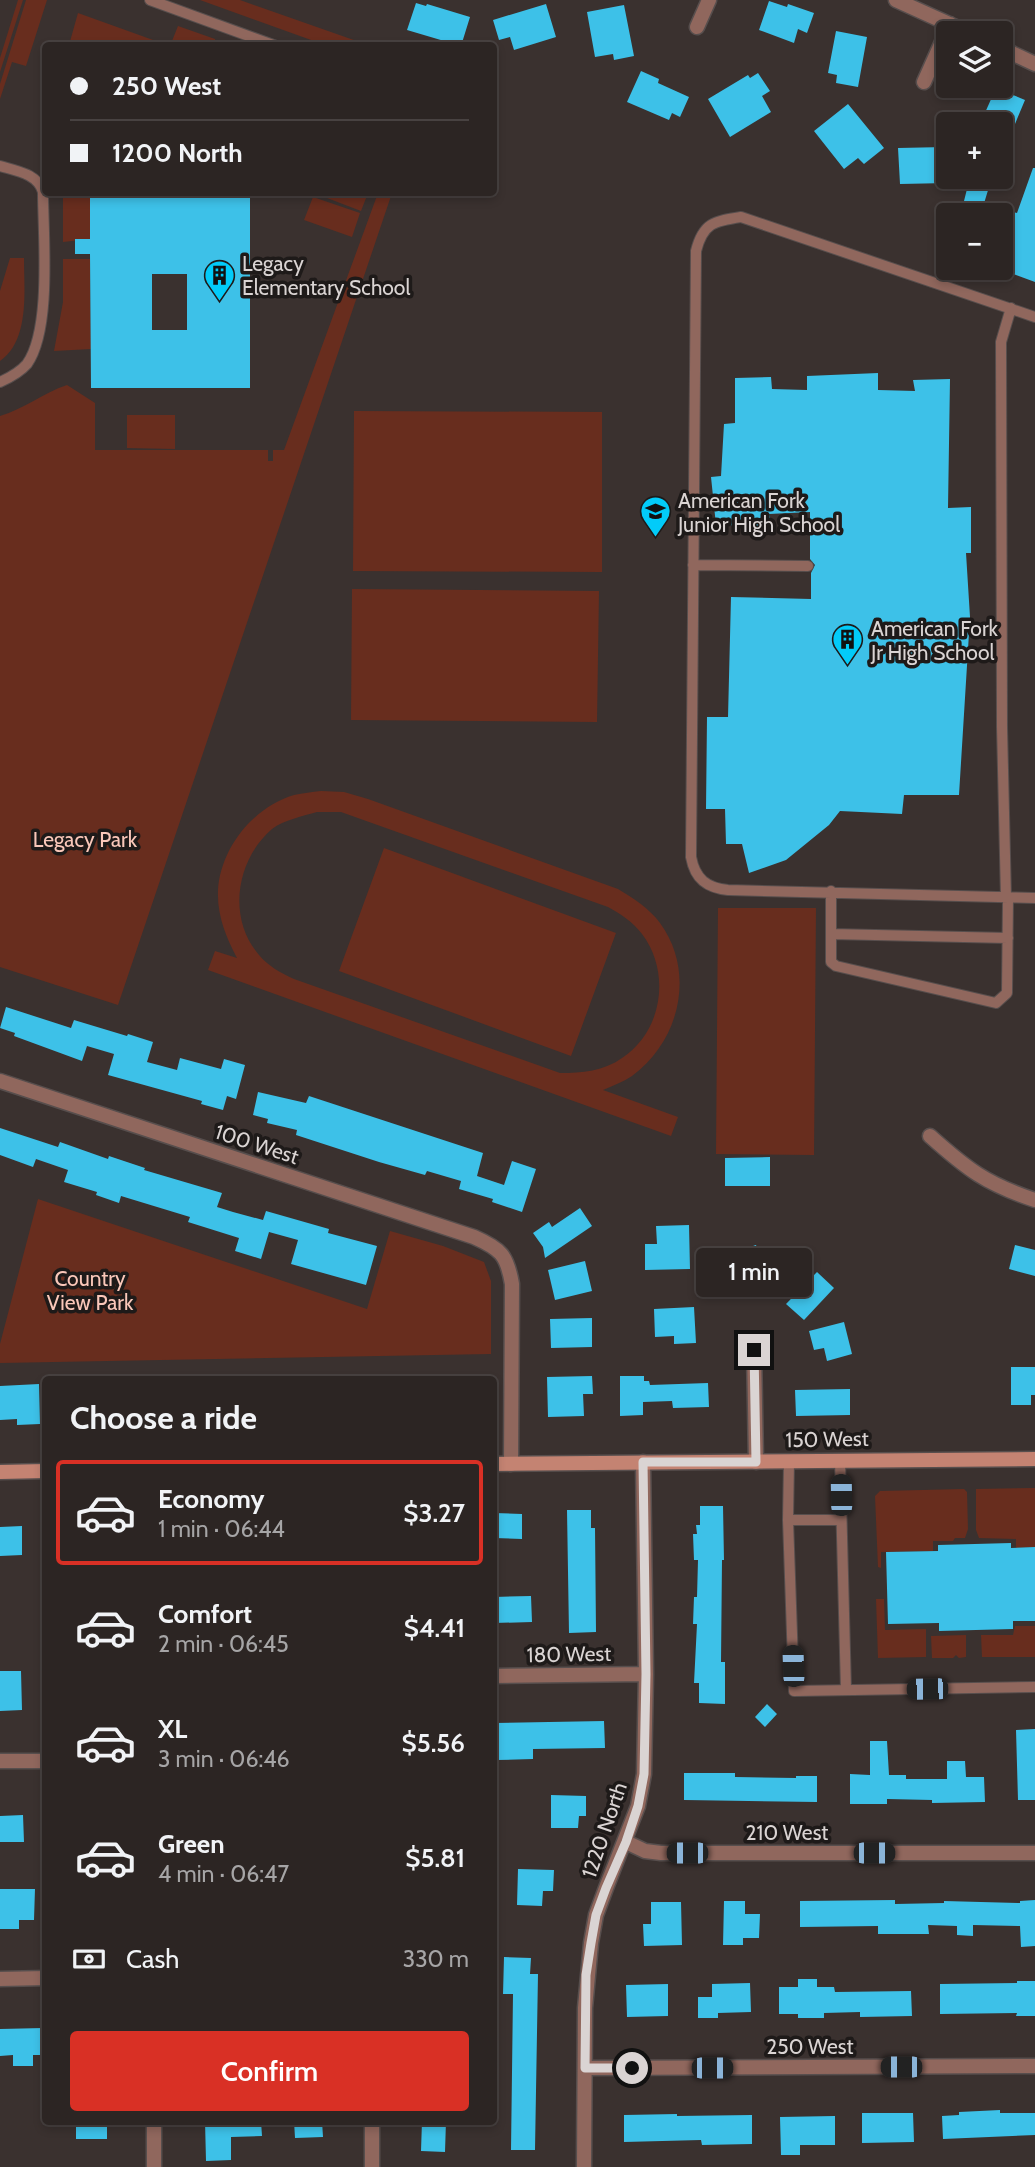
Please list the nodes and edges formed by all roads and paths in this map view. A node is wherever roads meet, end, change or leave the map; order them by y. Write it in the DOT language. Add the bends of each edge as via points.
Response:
graph roads {
  1 [pos="150,0"];
  2 [pos="709,0"];
  3 [pos="896,0"];
  4 [pos="943,21"];
  5 [pos="697,27"];
  6 [pos="265,42"];
  7 [pos="936,54"];
  8 [pos="1013,54"];
  9 [pos="1035,64"];
  10 [pos="923,82"];
  11 [pos="0,166"];
  12 [pos="42,188"];
  13 [pos="43,196"];
  14 [pos="1011,309"];
  15 [pos="1035,317"];
  16 [pos="0,382"];
  17 [pos="693,565"];
  18 [pos="808,566"];
  19 [pos="831,891"];
  20 [pos="1007,898"];
  21 [pos="1035,898"];
  22 [pos="831,934"];
  23 [pos="1008,938"];
  24 [pos="0,1081"];
  25 [pos="930,1136"];
  26 [pos="1035,1200"];
  27 [pos="754,1350"];
  28 [pos="1035,1459"];
  29 [pos="840,1460"];
  30 [pos="789,1461"];
  31 [pos="643,1462"];
  32 [pos="756,1462"];
  33 [pos="497,1464"];
  34 [pos="512,1464"];
  35 [pos="42,1471"];
  36 [pos="0,1472"];
  37 [pos="788,1520"];
  38 [pos="841,1520"];
  39 [pos="646,1674"];
  40 [pos="497,1676"];
  41 [pos="1035,1687"];
  42 [pos="846,1690"];
  43 [pos="0,1761"];
  44 [pos="42,1761"];
  45 [pos="626,1842"];
  46 [pos="1035,1853"];
  47 [pos="42,1978"];
  48 [pos="0,1979"];
  49 [pos="1035,2066"];
  50 [pos="585,2068"];
  51 [pos="155,2125"];
  52 [pos="372,2125"];
  53 [pos="155,2167"];
  54 [pos="372,2167"];
  55 [pos="584,2167"];
  1 -- 6 [label="lane"];
  2 -- 5 [label="street"];
  3 -- 4 [label="street"];
  7 -- 10 [label="street"];
  8 -- 9 [label="street"];
  11 -- 12 [label="lane" via="31,176"];
  13 -- 16 [label="lane" via="43,298 34,351 26,366"];
  14 -- 15 [label="lane"];
  14 -- 17 [label="lane" via="741,217 710,224 695,251"];
  14 -- 20 [label="lane" via="1001,342"];
  17 -- 18 [label="lane"];
  17 -- 19 [label="lane" via="693,869 713,888"];
  19 -- 20 [label="lane"];
  19 -- 22 [label="lane"];
  20 -- 21 [label="lane"];
  20 -- 23 [label="lane"];
  22 -- 23 [label="lane"];
  22 -- 23 [label="lane" via="831,962 836,967 996,1003 1007,993"];
  24 -- 34 [label="street, 100 West" via="474,1237 499,1250 512,1284"];
  25 -- 26 [label="street" via="988,1182"];
  27 -- 32 [label="street"];
  28 -- 29 [label="street, 150 West"];
  29 -- 30 [label="street, 150 West"];
  29 -- 38 [label="lane"];
  30 -- 32 [label="street, 150 West"];
  30 -- 37 [label="lane"];
  31 -- 32 [label="street, 150 West"];
  31 -- 34 [label="street, 150 West"];
  31 -- 39 [label="street, 1220 North"];
  33 -- 34 [label="street, 150 West"];
  35 -- 36 [label="street"];
  37 -- 38 [label="lane"];
  37 -- 42 [label="lane" via="794,1691"];
  38 -- 42 [label="lane"];
  39 -- 40 [label="street, 180 West"];
  39 -- 45 [label="street, 1220 North" via="644,1774"];
  41 -- 42 [label="lane"];
  43 -- 44 [label="street"];
  45 -- 46 [label="street, 210 West" via="661,1853"];
  45 -- 50 [label="street, 1220 North" via="596,1915 586,1975"];
  47 -- 48 [label="street"];
  49 -- 50 [label="street, 250 West"];
  50 -- 55 [label="street, 1220 North"];
  51 -- 53 [label="street"];
  52 -- 54 [label="street"];
}
